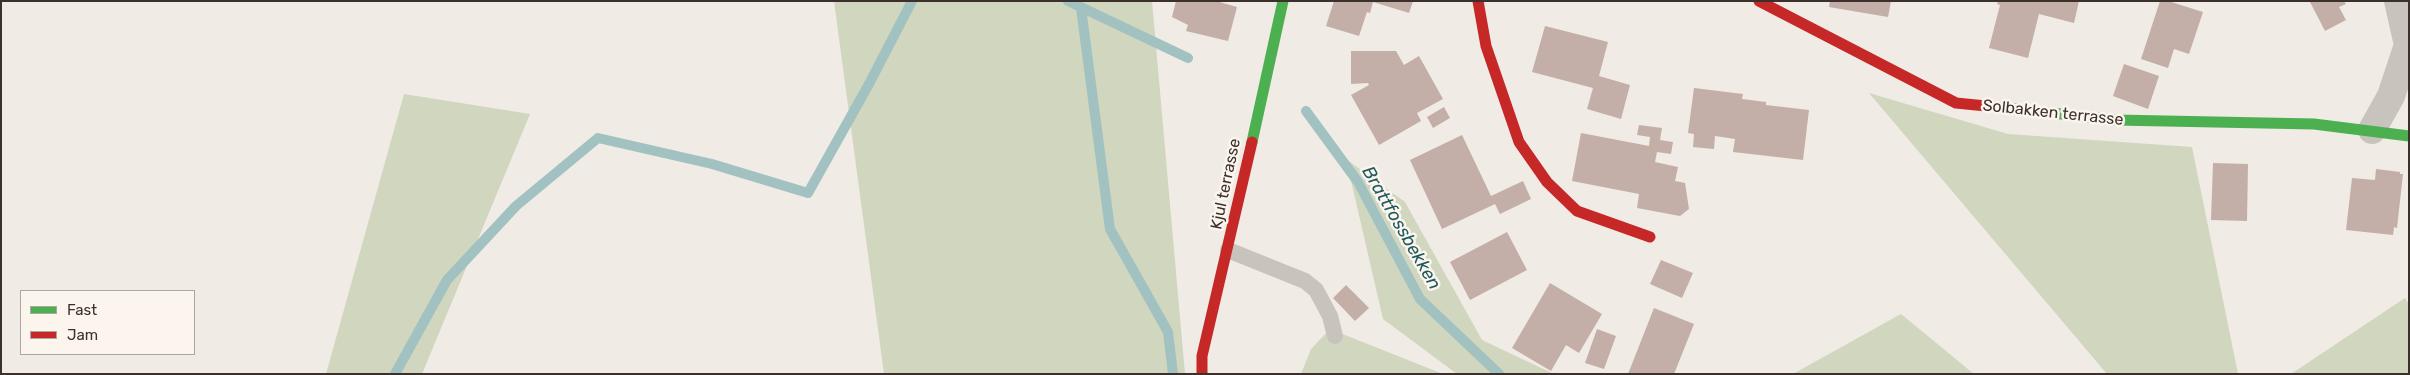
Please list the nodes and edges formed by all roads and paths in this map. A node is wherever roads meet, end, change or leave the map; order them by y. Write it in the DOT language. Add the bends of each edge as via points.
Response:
graph roads {
  1 [pos="1282,1"];
  2 [pos="1478,1"];
  3 [pos="1758,1"];
  4 [pos="2398,1"];
  5 [pos="2372,130"];
  6 [pos="2409,136"];
  7 [pos="1650,237"];
  8 [pos="1228,250"];
  9 [pos="1335,336"];
  10 [pos="1202,374"];
  1 -- 8 [label="street, Kjul terrasse"];
  2 -- 7 [label="street" via="1486,46 1519,142 1547,182 1577,211"];
  3 -- 5 [label="street, Solbakken terrasse" via="1956,103 2116,120 2314,124"];
  4 -- 5 [label="street" via="2408,45 2391,96"];
  5 -- 6 [label="street, Solbakken terrasse"];
  8 -- 9 [label="lane" via="1306,281 1316,290 1330,316"];
  8 -- 10 [label="street, Kjul terrasse" via="1202,356"];
}
